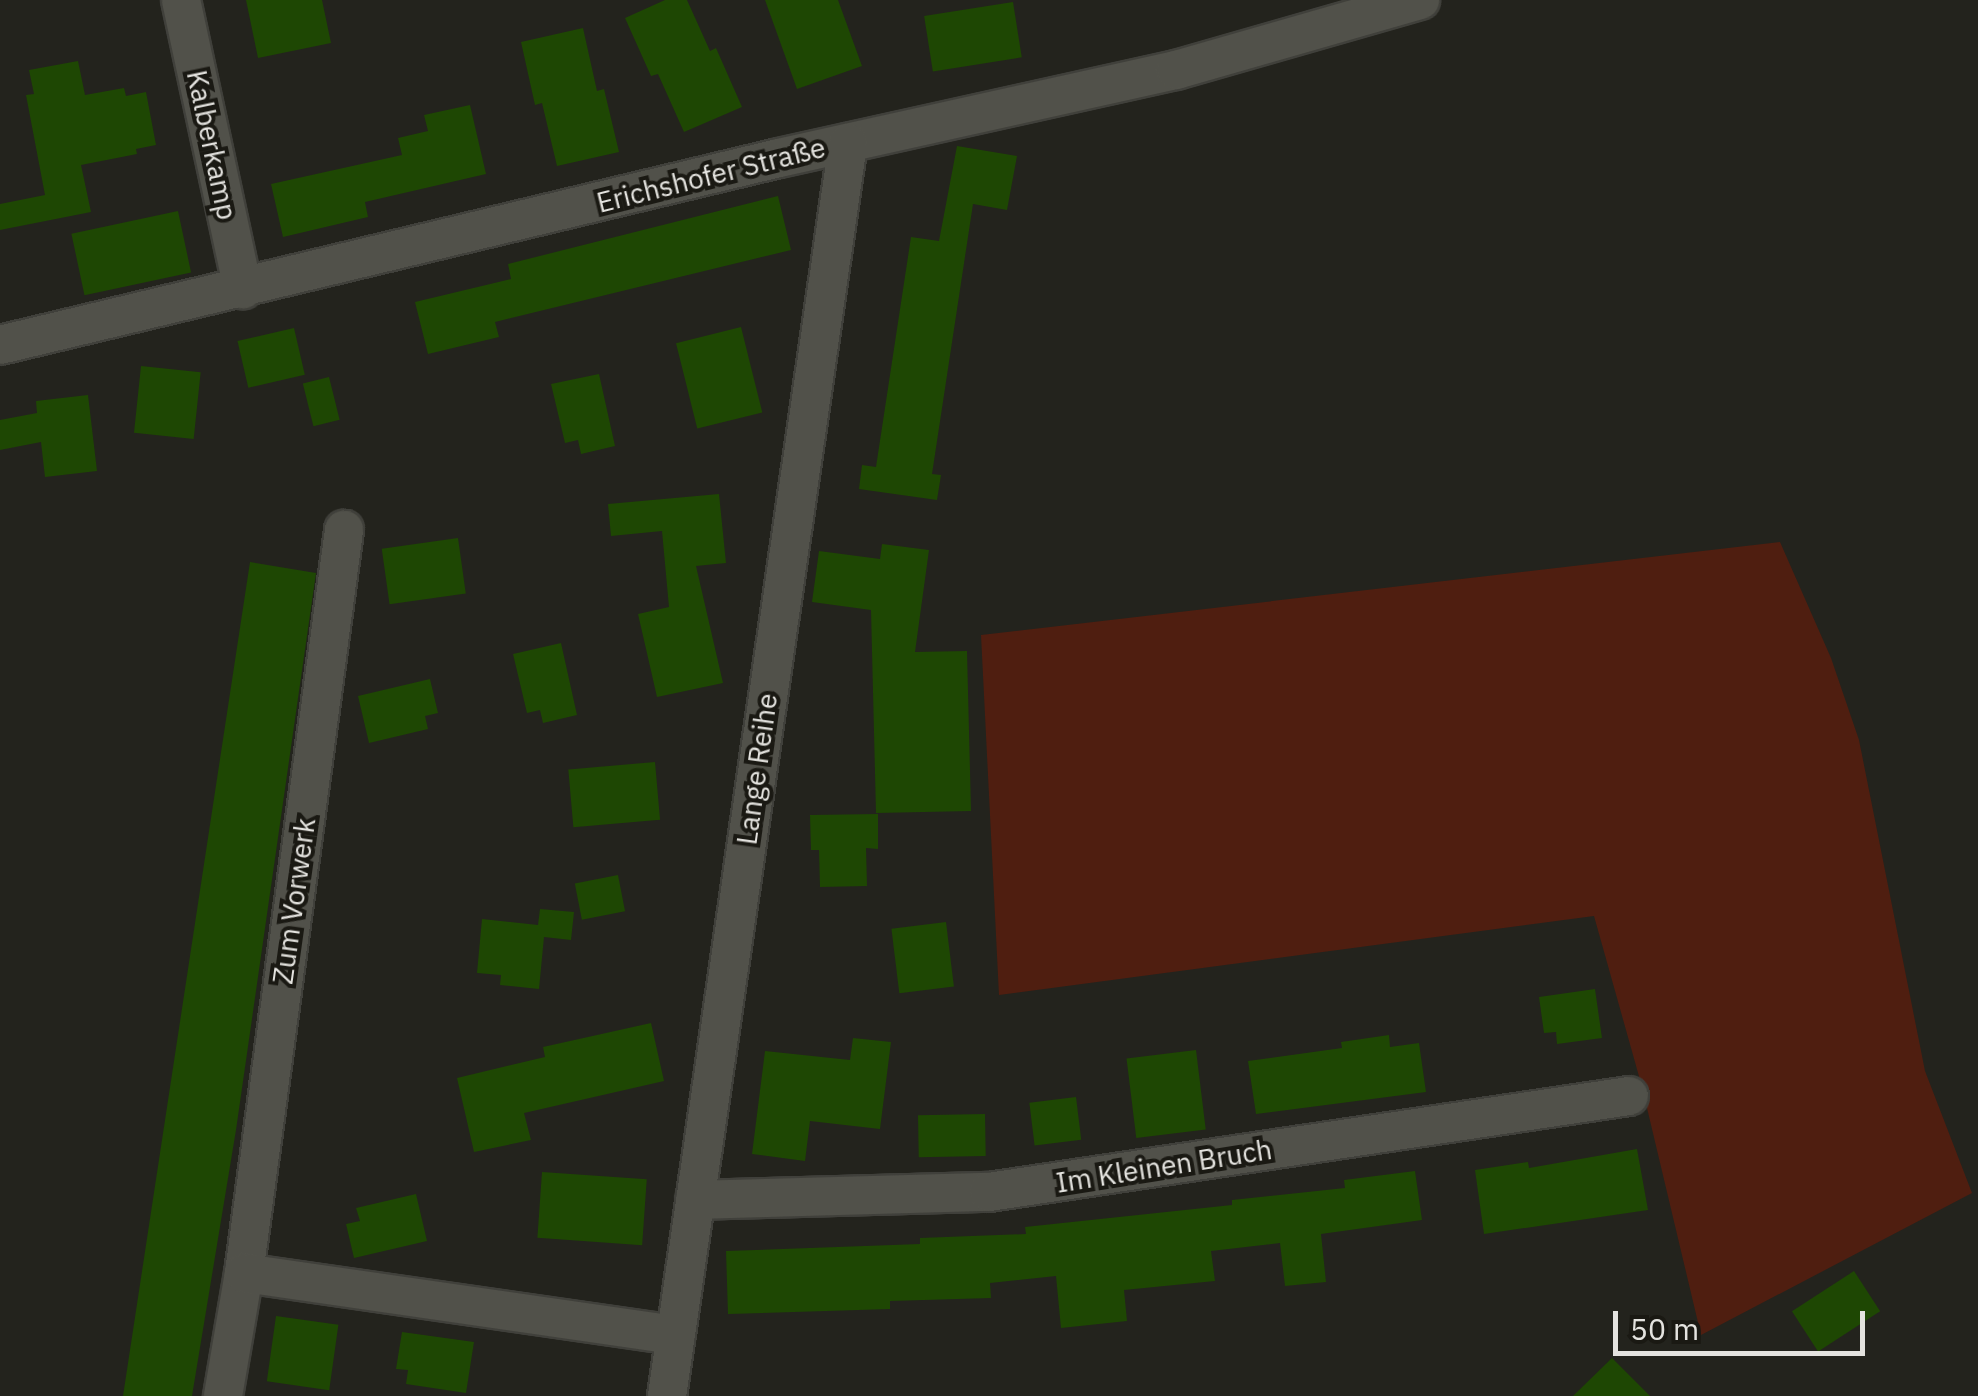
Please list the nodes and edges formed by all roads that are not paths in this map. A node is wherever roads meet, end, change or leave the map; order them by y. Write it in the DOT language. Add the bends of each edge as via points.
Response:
graph roads {
  1 [pos="181,0"];
  2 [pos="1420,0"];
  3 [pos="848,142"];
  4 [pos="244,290"];
  5 [pos="0,345"];
  6 [pos="344,530"];
  7 [pos="1629,1096"];
  8 [pos="695,1200"];
  9 [pos="244,1272"];
  10 [pos="676,1336"];
  11 [pos="223,1396"];
  12 [pos="667,1396"];
  1 -- 4 [label="street, Kalberkamp"];
  2 -- 3 [label="street, Erichshofer Straße" via="1176,70"];
  3 -- 4 [label="street, Erichshofer Straße"];
  3 -- 8 [label="street, Lange Reihe"];
  4 -- 5 [label="street, Erichshofer Straße"];
  6 -- 9 [label="street, Zum Vorwerk"];
  7 -- 8 [label="street, Im Kleinen Bruch" via="989,1192"];
  8 -- 10 [label="street, Lange Reihe"];
  9 -- 10 [label="street"];
  9 -- 11 [label="street, Zum Vorwerk"];
  10 -- 12 [label="street, Lange Reihe"];
}
